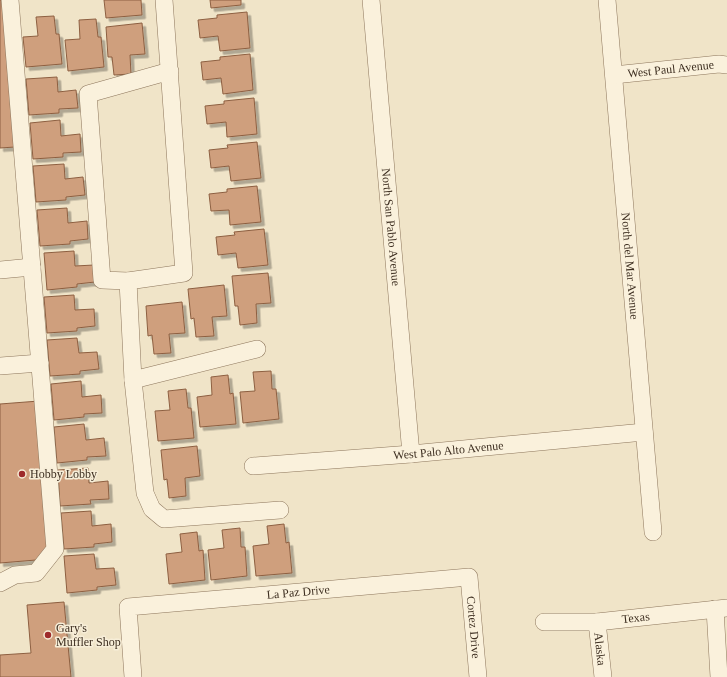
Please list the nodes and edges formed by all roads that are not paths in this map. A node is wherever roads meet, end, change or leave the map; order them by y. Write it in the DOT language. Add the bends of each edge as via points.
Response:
graph roads {
  1 [pos="10,0"];
  2 [pos="164,0"];
  3 [pos="372,0"];
  4 [pos="607,0"];
  5 [pos="727,65"];
  6 [pos="170,71"];
  7 [pos="614,76"];
  8 [pos="32,267"];
  9 [pos="0,270"];
  10 [pos="128,281"];
  11 [pos="257,349"];
  12 [pos="40,363"];
  13 [pos="0,366"];
  14 [pos="133,380"];
  15 [pos="644,432"];
  16 [pos="410,454"];
  17 [pos="253,466"];
  18 [pos="280,510"];
  19 [pos="653,532"];
  20 [pos="469,578"];
  21 [pos="0,584"];
  22 [pos="721,608"];
  23 [pos="544,622"];
  24 [pos="597,622"];
  25 [pos="133,677"];
  26 [pos="478,677"];
  27 [pos="603,677"];
  28 [pos="719,677"];
  1 -- 8 [label="street"];
  2 -- 6 [label="street"];
  3 -- 16 [label="street, North San Pablo Avenue"];
  4 -- 7 [label="street, North del Mar Avenue"];
  5 -- 7 [label="street, West Paul Avenue"];
  6 -- 10 [label="street" via="184,273"];
  6 -- 10 [label="street" via="88,94 102,280"];
  7 -- 15 [label="street, North del Mar Avenue"];
  8 -- 9 [label="street"];
  8 -- 12 [label="street"];
  10 -- 14 [label="street"];
  11 -- 14 [label="street"];
  12 -- 13 [label="street"];
  12 -- 21 [label="street" via="55,549 36,573 15,575"];
  14 -- 18 [label="street" via="145,493 152,509 164,519"];
  15 -- 16 [label="street, West Palo Alto Avenue"];
  15 -- 19 [label="street, North del Mar Avenue"];
  16 -- 17 [label="street, West Palo Alto Avenue"];
  20 -- 25 [label="street, La Paz Drive" via="128,607"];
  20 -- 26 [label="street, Cortez Drive"];
  22 -- 24 [label="street, Texas"];
  22 -- 28 [label="street"];
  23 -- 24 [label="street, Texas"];
  24 -- 27 [label="street, Alaska"];
}
